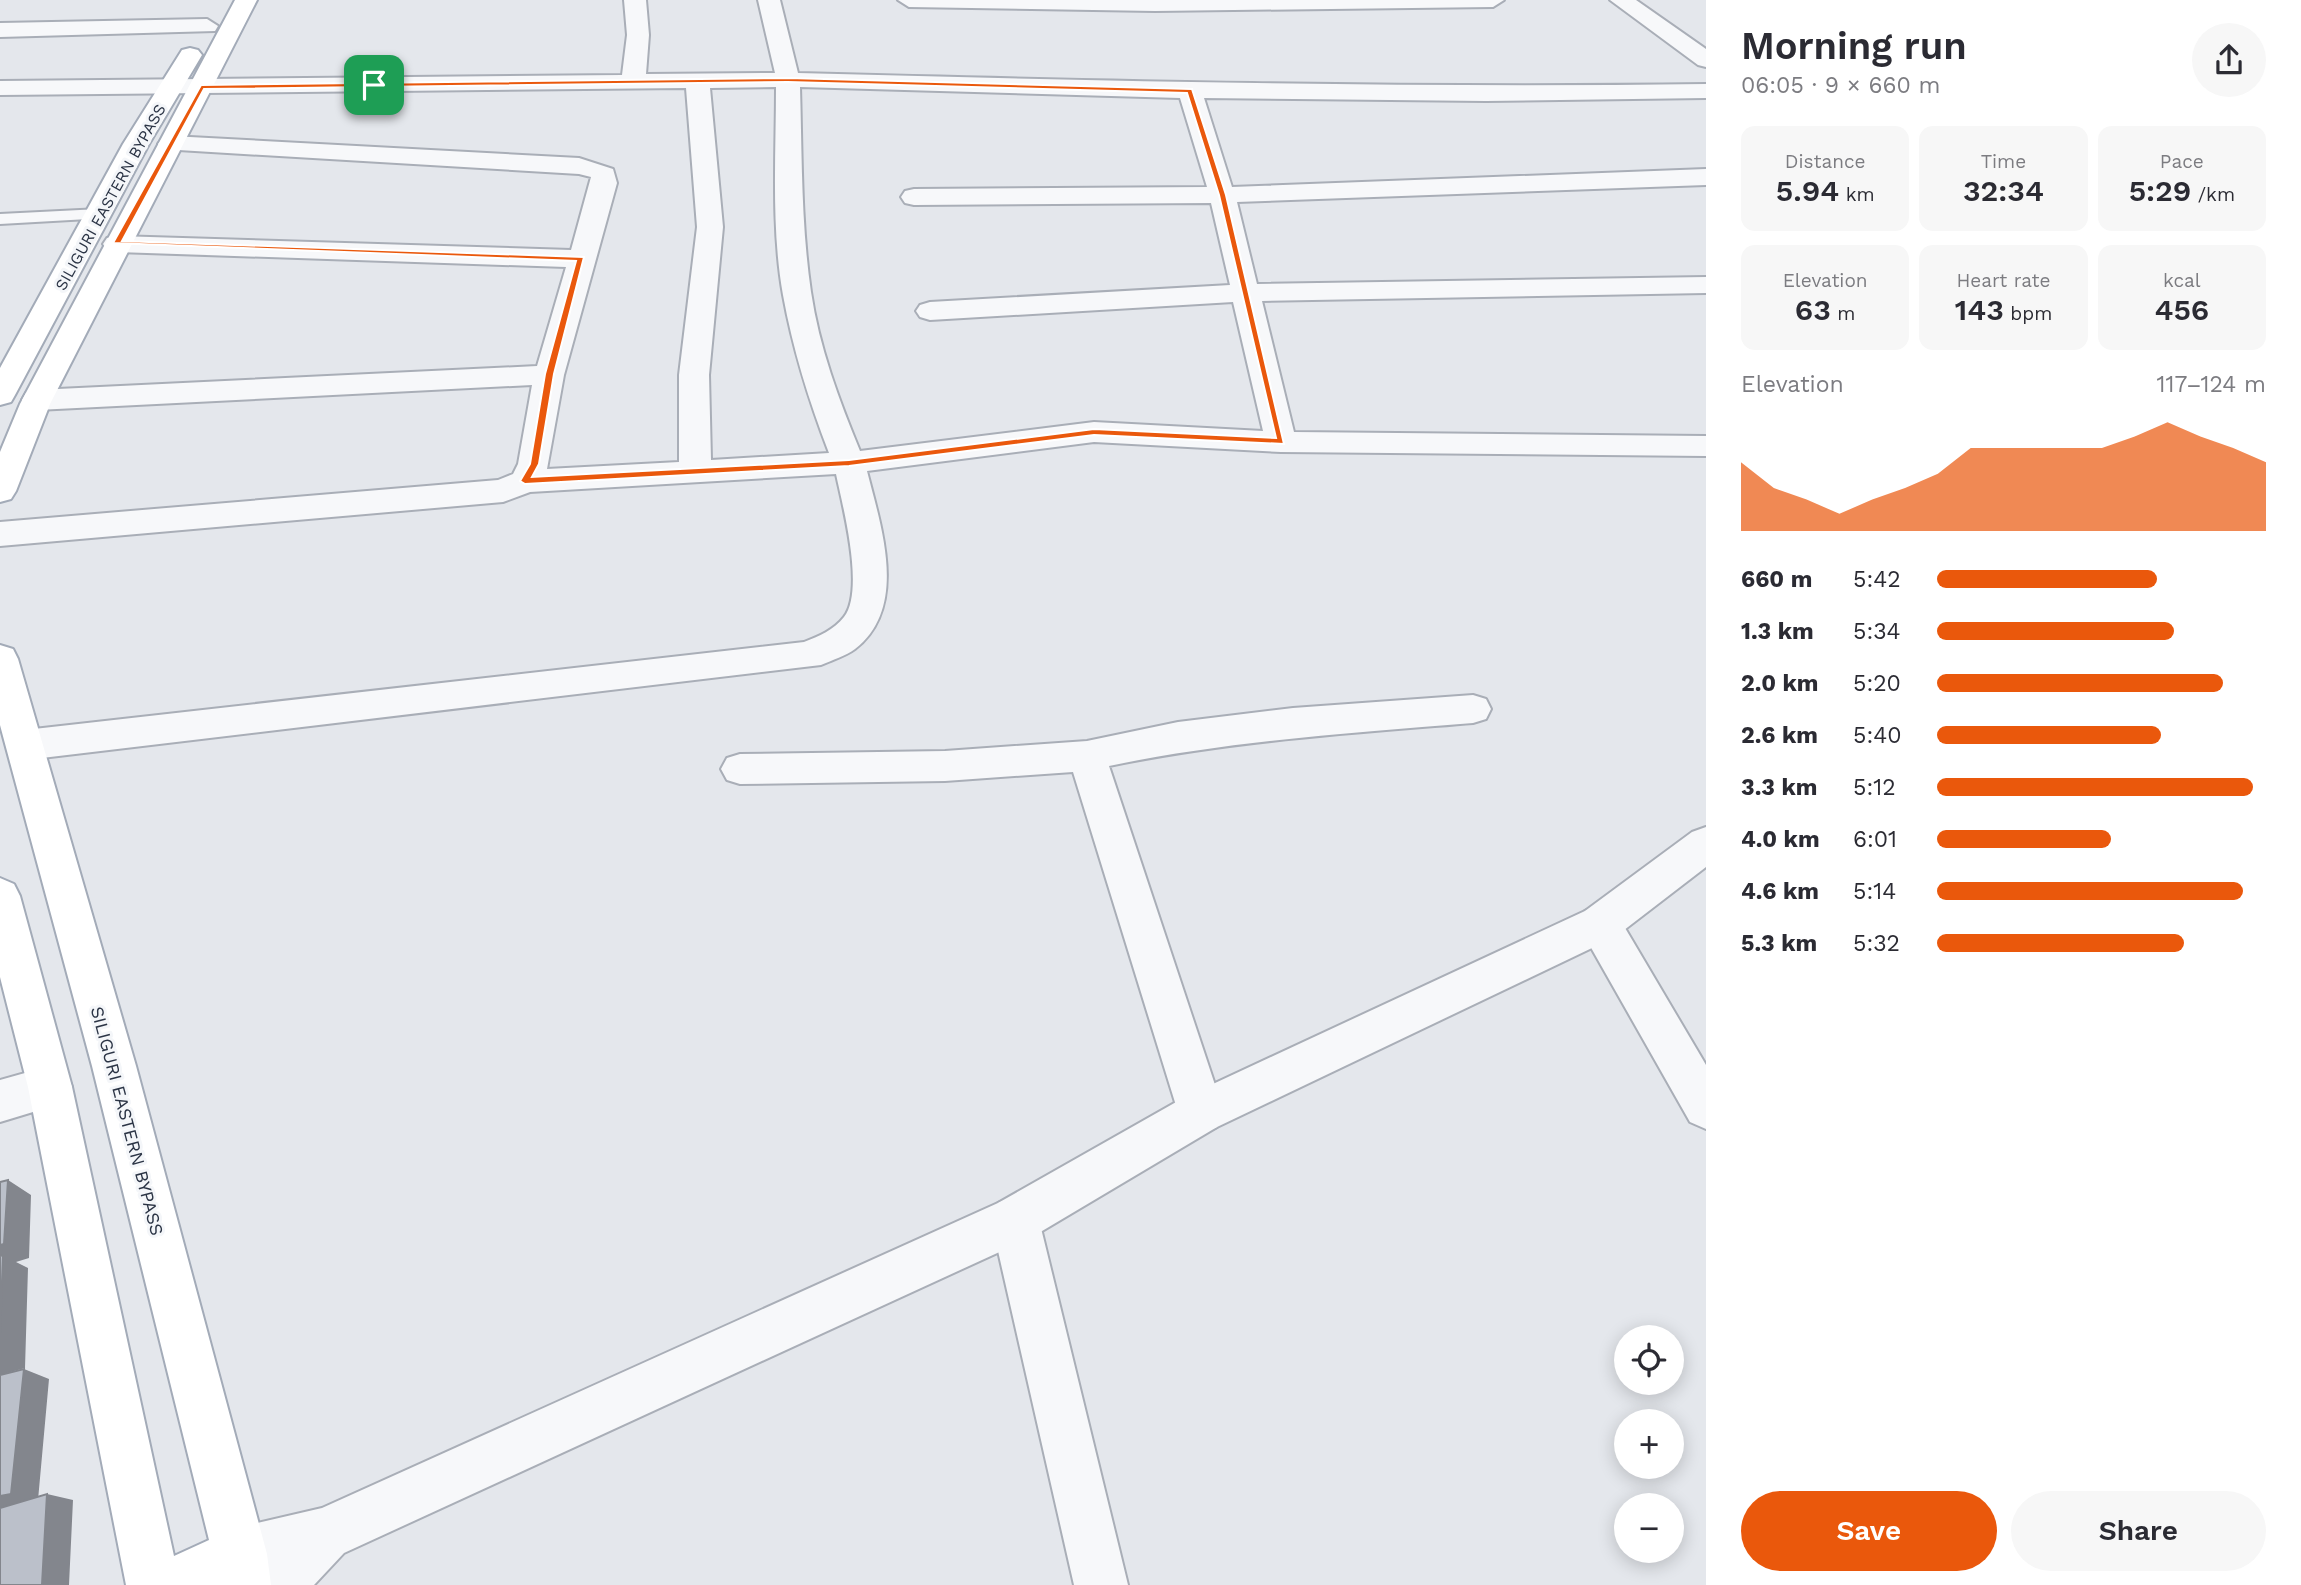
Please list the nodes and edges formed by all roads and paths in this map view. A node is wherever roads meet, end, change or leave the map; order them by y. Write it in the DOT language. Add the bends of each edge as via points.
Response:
graph roads {
  1 [pos="220,0"];
  2 [pos="246,0"];
  3 [pos="635,0"];
  4 [pos="769,0"];
  5 [pos="909,0"];
  6 [pos="1493,0"];
  7 [pos="1621,0"];
  8 [pos="206,26"];
  9 [pos="0,30"];
  10 [pos="1706,60"];
  11 [pos="788,80"];
  12 [pos="633,81"];
  13 [pos="697,81"];
  14 [pos="201,87"];
  15 [pos="172,88"];
  16 [pos="0,89"];
  17 [pos="1190,91"];
  18 [pos="1706,91"];
  19 [pos="171,144"];
  20 [pos="1706,177"];
  21 [pos="1223,195"];
  22 [pos="914,197"];
  23 [pos="100,214"];
  24 [pos="0,219"];
  25 [pos="117,243"];
  26 [pos="581,259"];
  27 [pos="1706,285"];
  28 [pos="1246,293"];
  29 [pos="930,311"];
  30 [pos="549,374"];
  31 [pos="0,395"];
  32 [pos="37,400"];
  33 [pos="1281,442"];
  34 [pos="1706,446"];
  35 [pos="849,463"];
  36 [pos="695,472"];
  37 [pos="525,481"];
  38 [pos="0,491"];
  39 [pos="0,534"];
  40 [pos="0,659"];
  41 [pos="1473,709"];
  42 [pos="24,745"];
  43 [pos="1087,756"];
  44 [pos="740,769"];
  45 [pos="1706,844"];
  46 [pos="0,896"];
  47 [pos="1600,924"];
  48 [pos="50,1087"];
  49 [pos="0,1101"];
  50 [pos="1706,1107"];
  51 [pos="1202,1112"];
  52 [pos="1015,1220"];
  53 [pos="254,1575"];
  54 [pos="153,1585"];
  55 [pos="173,1585"];
  56 [pos="1101,1585"];
  1 -- 8 [label="main road, SILIGURI EASTERN BYPASS"];
  2 -- 14 [label="main road, SILIGURI EASTERN BYPASS"];
  3 -- 12 [label="street" via="638,35"];
  4 -- 11 [label="street"];
  5 -- 6 [label="street" via="1155,4"];
  7 -- 10 [label="street"];
  8 -- 9 [label="street"];
  8 -- 15 [label="main road, SILIGURI EASTERN BYPASS"];
  11 -- 13 [label="street"];
  11 -- 17 [label="street"];
  11 -- 35 [label="street" via="797,293 819,387"];
  12 -- 13 [label="street"];
  12 -- 14 [label="street"];
  13 -- 36 [label="street" via="710,227 694,375"];
  14 -- 15 [label="street"];
  14 -- 19 [label="main road, SILIGURI EASTERN BYPASS"];
  15 -- 16 [label="street"];
  15 -- 23 [label="main road, SILIGURI EASTERN BYPASS"];
  17 -- 18 [label="street"];
  17 -- 21 [label="street"];
  19 -- 25 [label="main road, SILIGURI EASTERN BYPASS"];
  19 -- 26 [label="street" via="596,169 604,174 604,183"];
  20 -- 21 [label="street"];
  21 -- 22 [label="street"];
  21 -- 28 [label="street"];
  23 -- 24 [label="lane"];
  23 -- 31 [label="main road, SILIGURI EASTERN BYPASS"];
  25 -- 26 [label="street"];
  25 -- 32 [label="main road, SILIGURI EASTERN BYPASS"];
  26 -- 30 [label="street"];
  27 -- 28 [label="street"];
  28 -- 29 [label="street"];
  28 -- 33 [label="street"];
  30 -- 32 [label="street"];
  30 -- 37 [label="street" via="534,464"];
  32 -- 38 [label="main road, SILIGURI EASTERN BYPASS"];
  33 -- 34 [label="street"];
  33 -- 35 [label="street" via="1094,432"];
  35 -- 36 [label="street"];
  35 -- 42 [label="street" via="862,517 871,592 861,622 841,641 808,655"];
  36 -- 37 [label="street"];
  37 -- 39 [label="street" via="503,491"];
  40 -- 42 [label="main road, SILIGURI EASTERN BYPASS"];
  41 -- 43 [label="street" via="1241,729"];
  42 -- 53 [label="main road, SILIGURI EASTERN BYPASS"];
  43 -- 44 [label="street" via="944,766"];
  43 -- 51 [label="street"];
  45 -- 47 [label="street"];
  46 -- 48 [label="main road"];
  47 -- 50 [label="street"];
  47 -- 51 [label="street"];
  48 -- 49 [label="street"];
  48 -- 54 [label="main road"];
  51 -- 52 [label="street"];
  52 -- 53 [label="street" via="325,1534"];
  52 -- 56 [label="street"];
  53 -- 55 [label="main road"];
}
